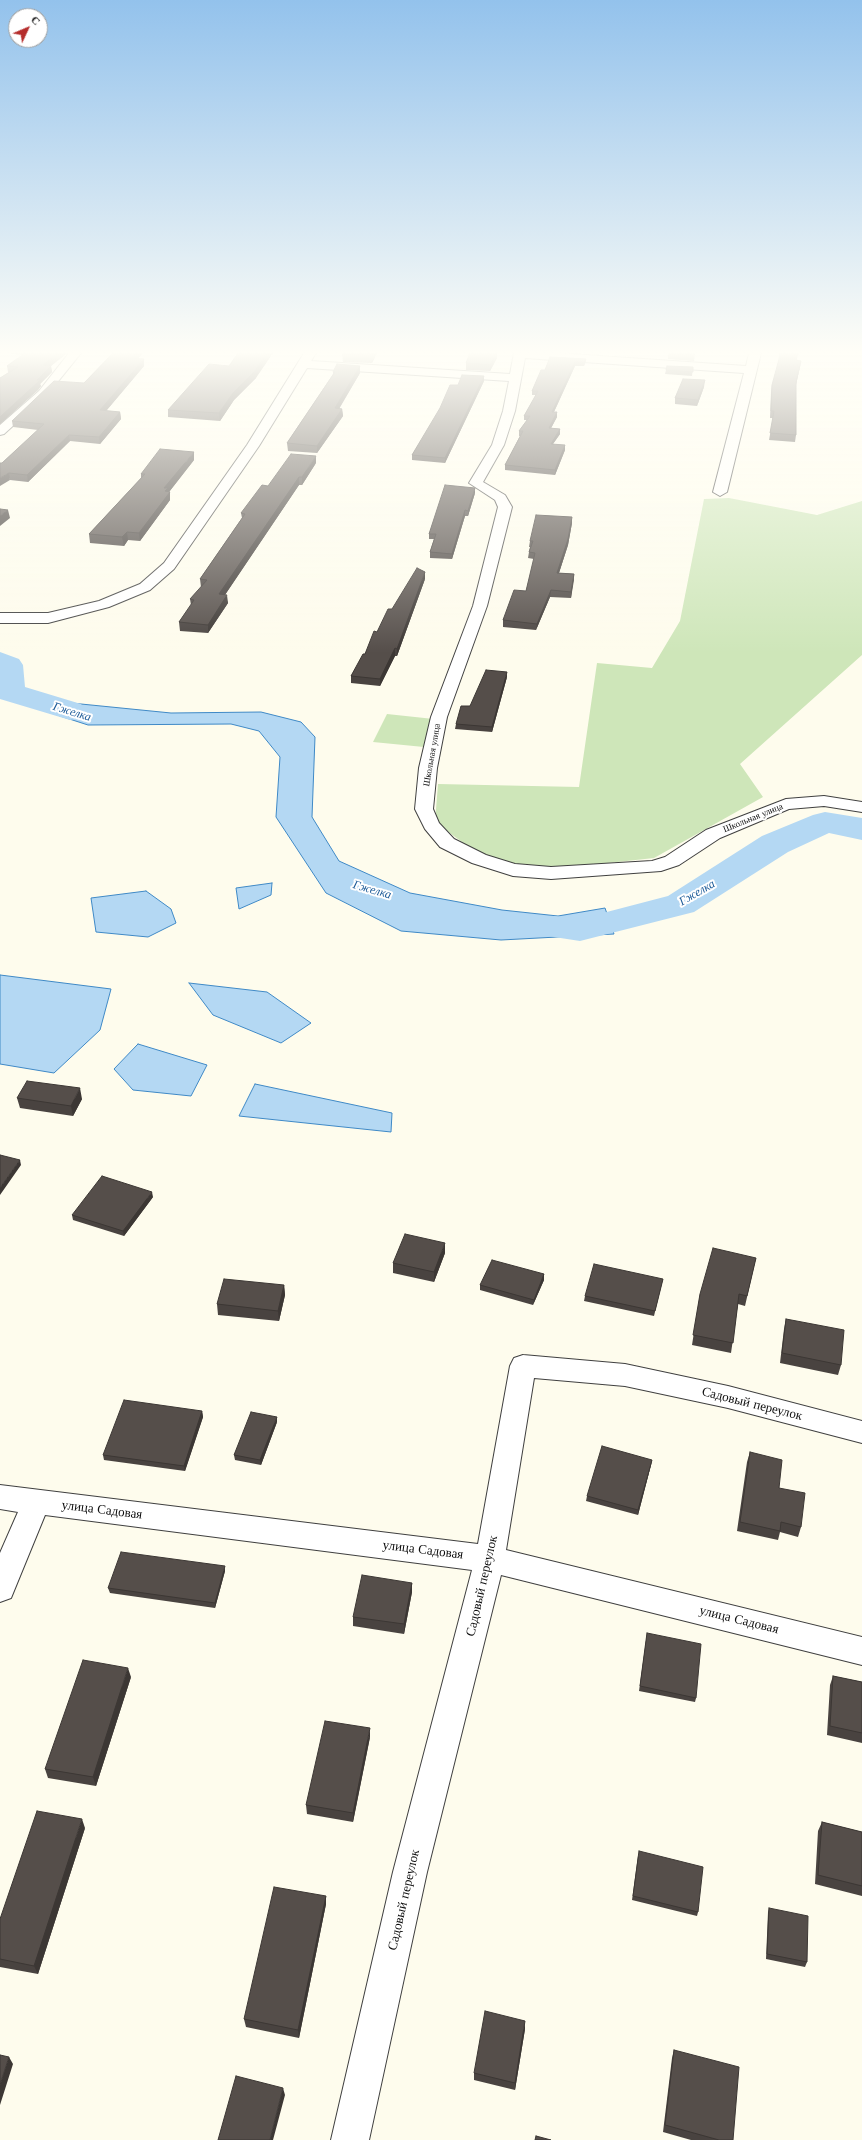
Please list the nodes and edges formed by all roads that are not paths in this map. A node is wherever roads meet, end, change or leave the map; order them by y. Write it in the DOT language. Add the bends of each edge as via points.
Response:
graph roads {
  1 [pos="248,453"];
  2 [pos="493,453"];
  3 [pos="730,453"];
  4 [pos="720,492"];
  5 [pos="0,618"];
  6 [pos="862,807"];
  7 [pos="862,1432"];
  8 [pos="0,1497"];
  9 [pos="36,1502"];
  10 [pos="490,1559"];
  11 [pos="0,1588"];
  12 [pos="862,1651"];
  13 [pos="350,2140"];
  1 -- 5 [label="street" via="169,566 145,586 104,604 48,618"];
  2 -- 6 [label="street, Школьная улица" via="476,483 500,498 505,507 480,606 439,717 428,768 424,809 431,825 447,843 479,859 513,870 551,873 654,867 672,860 713,834 786,804 824,801"];
  3 -- 4 [label="street"];
  7 -- 10 [label="street, Садовый переулок" via="728,1396 626,1375 523,1366"];
  8 -- 9 [label="street, улица Садовая"];
  9 -- 10 [label="street, улица Садовая"];
  9 -- 11 [label="street"];
  10 -- 12 [label="street, улица Садовая"];
  10 -- 13 [label="street, Садовый переулок" via="410,1872"];
}
